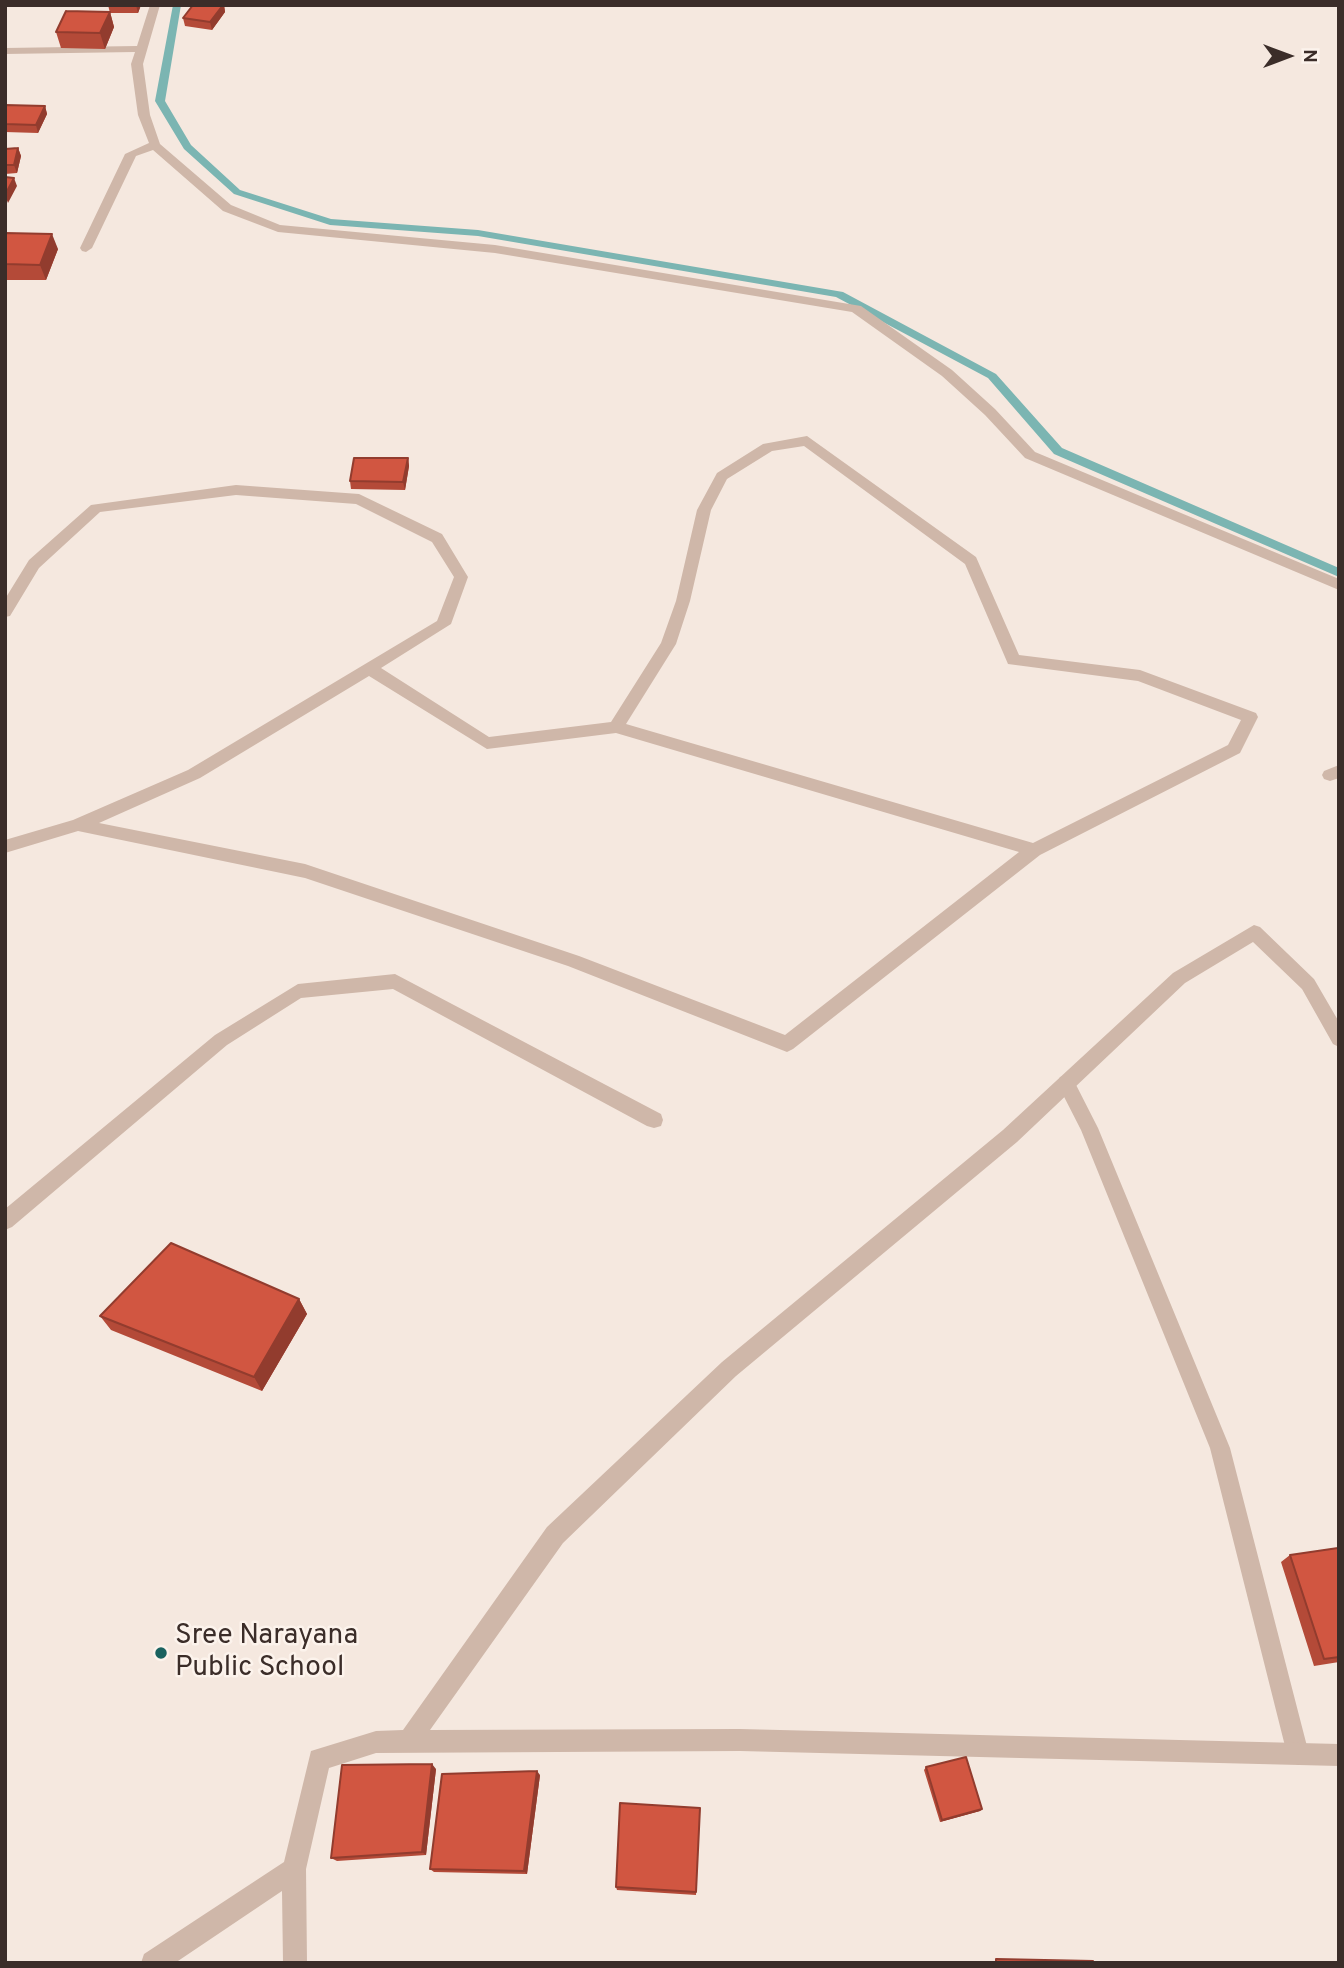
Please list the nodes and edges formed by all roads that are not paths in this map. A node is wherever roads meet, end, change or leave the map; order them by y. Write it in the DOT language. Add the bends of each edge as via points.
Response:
graph roads {
  1 [pos="155,5"];
  2 [pos="142,49"];
  3 [pos="5,51"];
  4 [pos="155,145"];
  5 [pos="86,248"];
  6 [pos="1339,585"];
  7 [pos="5,612"];
  8 [pos="369,668"];
  9 [pos="616,727"];
  10 [pos="78,825"];
  11 [pos="5,847"];
  12 [pos="1034,850"];
  13 [pos="1339,1039"];
  14 [pos="1066,1083"];
  15 [pos="654,1120"];
  16 [pos="6,1220"];
  17 [pos="410,1741"];
  18 [pos="1298,1754"];
  19 [pos="1339,1755"];
  20 [pos="294,1869"];
  21 [pos="153,1963"];
  22 [pos="295,1963"];
  1 -- 2 [label="street"];
  2 -- 3 [label="street"];
  2 -- 4 [label="street" via="137,64 144,115"];
  4 -- 5 [label="street" via="131,154"];
  4 -- 6 [label="street" via="226,208 278,229 495,249 856,309 947,373 1030,456"];
  7 -- 8 [label="street" via="34,564 96,508 236,490 359,499 436,538 461,577 443,624"];
  8 -- 9 [label="street" via="487,743"];
  8 -- 10 [label="street" via="194,774"];
  9 -- 12 [label="street"];
  9 -- 12 [label="street" via="667,644 683,601 704,510 722,476 768,447 807,441 971,561 1013,660 1140,676 1250,717 1234,750"];
  10 -- 11 [label="street"];
  10 -- 12 [label="street" via="305,871 573,961 787,1044"];
  13 -- 14 [label="street" via="1308,984 1254,932 1179,978"];
  14 -- 17 [label="street" via="1010,1136 729,1369 555,1535"];
  14 -- 18 [label="street" via="1089,1128 1220,1448"];
  15 -- 16 [label="street" via="395,981 298,990 221,1040"];
  17 -- 18 [label="street" via="740,1741"];
  17 -- 20 [label="street" via="376,1742 319,1759"];
  18 -- 19 [label="street"];
  20 -- 21 [label="street"];
  20 -- 22 [label="street"];
}
